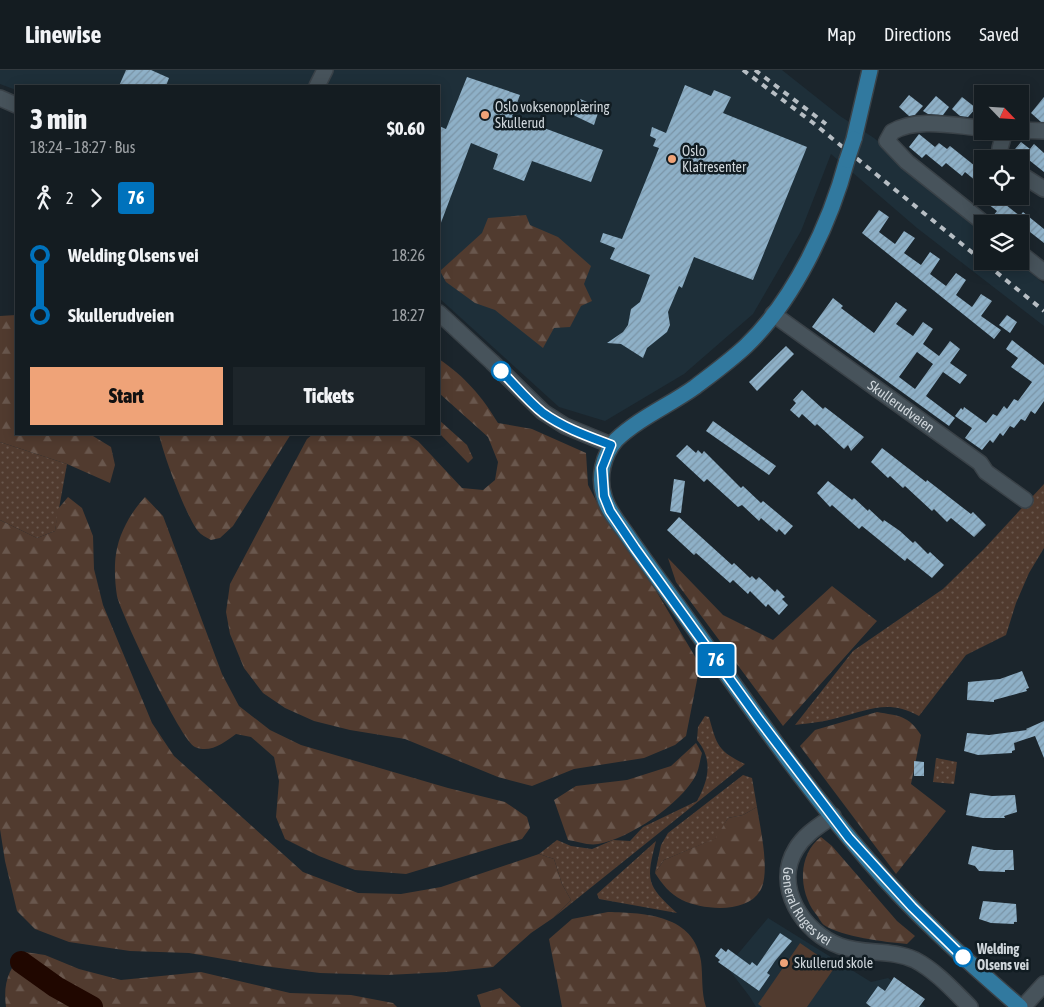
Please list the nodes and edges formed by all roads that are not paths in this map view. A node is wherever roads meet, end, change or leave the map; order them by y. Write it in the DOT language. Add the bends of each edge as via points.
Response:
graph roads {
  1 [pos="325,70"];
  2 [pos="870,70"];
  3 [pos="318,85"];
  4 [pos="0,98"];
  5 [pos="15,105"];
  6 [pos="974,127"];
  7 [pos="1029,130"];
  8 [pos="1044,131"];
  9 [pos="1029,180"];
  10 [pos="1044,189"];
  11 [pos="974,215"];
  12 [pos="1029,260"];
  13 [pos="1044,272"];
  14 [pos="440,314"];
  15 [pos="773,314"];
  16 [pos="611,445"];
  17 [pos="1025,500"];
  18 [pos="833,816"];
  19 [pos="1044,984"];
  20 [pos="970,1007"];
  21 [pos="1021,1007"];
  1 -- 3 [label="street"];
  2 -- 15 [label="main road, bridge" via="854,140 837,194 816,243"];
  4 -- 5 [label="street"];
  6 -- 11 [label="street" via="919,124 892,132 888,141 907,162"];
  7 -- 8 [label="street"];
  9 -- 10 [label="street"];
  12 -- 13 [label="street"];
  14 -- 16 [label="street" via="543,412 565,426"];
  15 -- 16 [label="main road" via="727,363"];
  15 -- 17 [label="street, Skullerudveien" via="980,463 986,472"];
  16 -- 18 [label="main road" via="602,468 606,504 760,721"];
  18 -- 20 [label="street, General Ruges vei" via="802,841 790,862 788,886 803,918 818,934 837,945 915,960 940,978"];
  18 -- 21 [label="main road" via="912,907 966,960"];
  19 -- 21 [label="street"];
}
